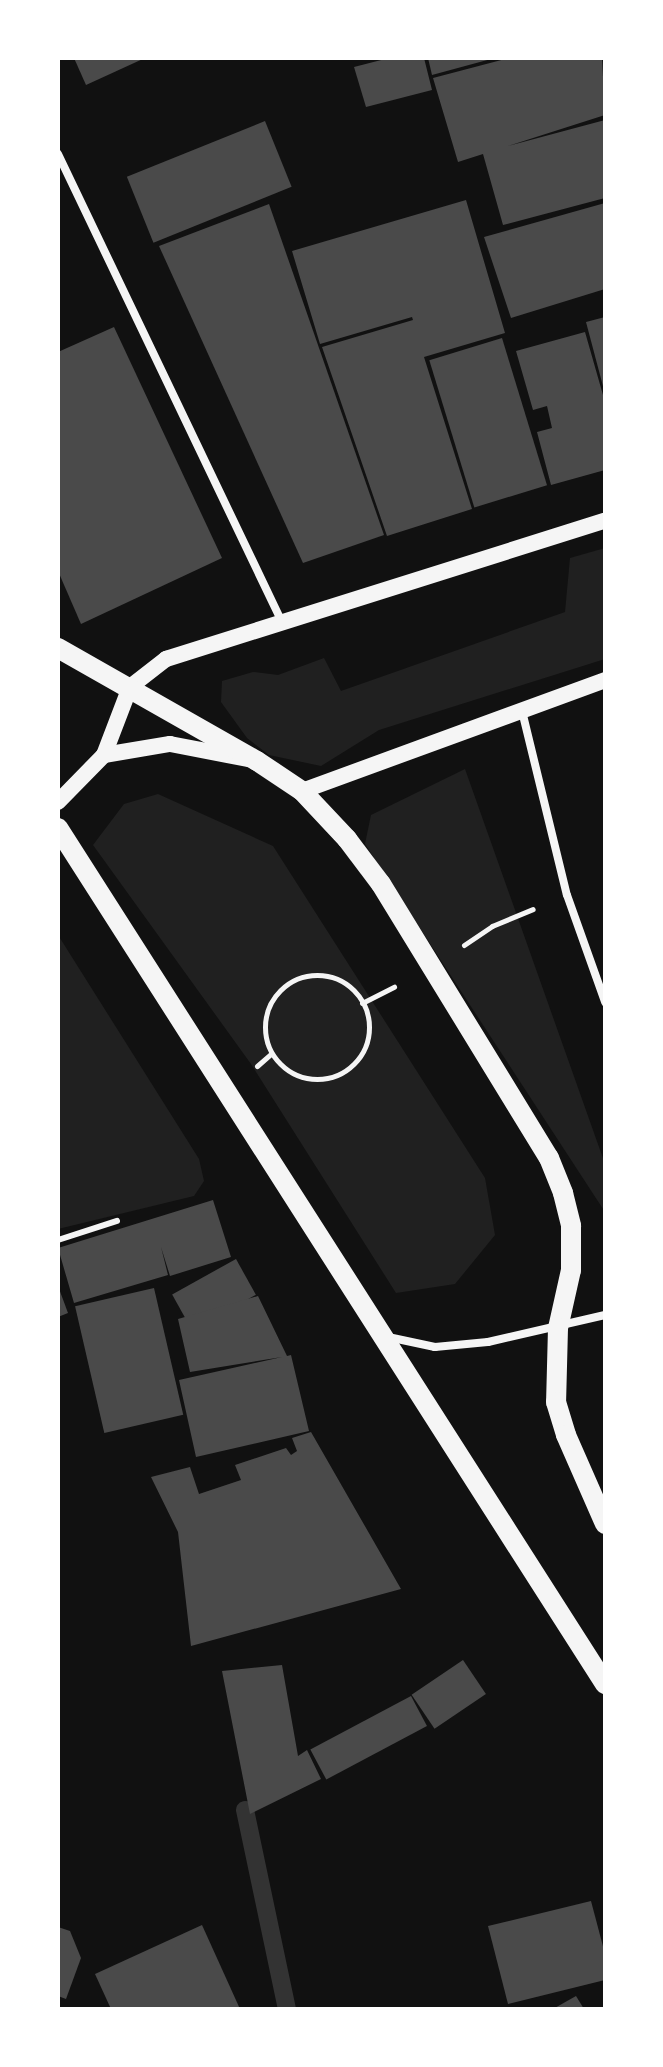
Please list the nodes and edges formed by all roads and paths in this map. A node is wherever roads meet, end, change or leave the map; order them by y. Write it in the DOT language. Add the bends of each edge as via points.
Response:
graph roads {
  1 [pos="58,154"];
  2 [pos="605,521"];
  3 [pos="281,620"];
  4 [pos="58,648"];
  5 [pos="605,680"];
  6 [pos="130,687"];
  7 [pos="522,709"];
  8 [pos="104,755"];
  9 [pos="257,761"];
  10 [pos="302,791"];
  11 [pos="58,802"];
  12 [pos="58,828"];
  13 [pos="516,916"];
  14 [pos="492,926"];
  15 [pos="605,1002"];
  16 [pos="365,1050"];
  17 [pos="117,1221"];
  18 [pos="58,1240"];
  19 [pos="605,1315"];
  20 [pos="558,1328"];
  21 [pos="379,1335"];
  22 [pos="605,1524"];
  23 [pos="605,1684"];
  1 -- 3 [label="street"];
  2 -- 3 [label="main road"];
  3 -- 6 [label="main road" via="166,659"];
  4 -- 6 [label="main road"];
  5 -- 7 [label="main road"];
  6 -- 8 [label="main road"];
  6 -- 9 [label="main road"];
  7 -- 10 [label="main road"];
  7 -- 15 [label="street" via="567,895"];
  8 -- 9 [label="main road" via="170,744"];
  8 -- 11 [label="main road"];
  9 -- 10 [label="main road"];
  10 -- 20 [label="main road" via="381,884 549,1158 571,1226 571,1270"];
  12 -- 21 [label="main road"];
  13 -- 14 [label="path"];
  16 -- 16 [label="path" via="370,1031 367,1010 356,992 339,980 319,975 297,979 278,991 266,1010 264,1032 271,1054 301,1078 338,1076"];
  17 -- 18 [label="lane"];
  19 -- 20 [label="street"];
  20 -- 21 [label="street" via="435,1347"];
  20 -- 22 [label="main road" via="556,1402"];
  21 -- 23 [label="main road"];
}
